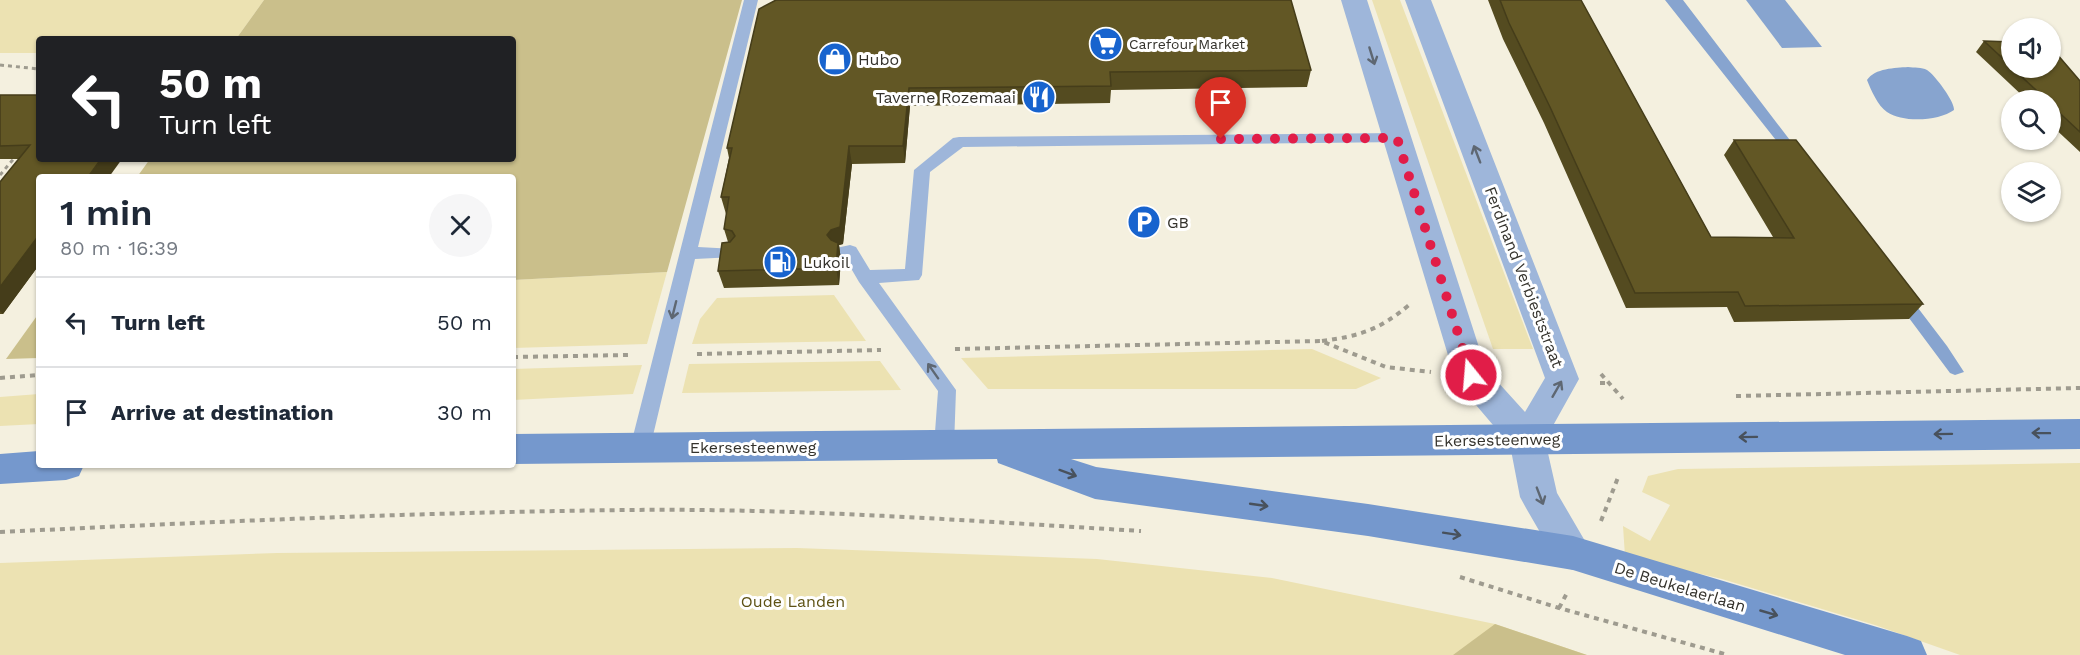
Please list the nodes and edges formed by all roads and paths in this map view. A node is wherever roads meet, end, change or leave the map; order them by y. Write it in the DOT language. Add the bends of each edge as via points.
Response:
graph roads {
  1 [pos="751,0"];
  2 [pos="1354,0"];
  3 [pos="1418,0"];
  4 [pos="0,65"];
  5 [pos="36,69"];
  6 [pos="1397,138"];
  7 [pos="20,151"];
  8 [pos="0,175"];
  9 [pos="842,252"];
  10 [pos="688,253"];
  11 [pos="729,253"];
  12 [pos="866,277"];
  13 [pos="1414,302"];
  14 [pos="1322,341"];
  15 [pos="919,350"];
  16 [pos="663,354"];
  17 [pos="516,357"];
  18 [pos="1595,365"];
  19 [pos="36,375"];
  20 [pos="1471,375"];
  21 [pos="0,378"];
  22 [pos="2080,388"];
  23 [pos="1727,397"];
  24 [pos="1621,399"];
  25 [pos="1633,399"];
  26 [pos="2080,434"];
  27 [pos="1527,439"];
  28 [pos="1627,439"];
  29 [pos="944,446"];
  30 [pos="993,446"];
  31 [pos="640,448"];
  32 [pos="516,449"];
  33 [pos="36,467"];
  34 [pos="0,469"];
  35 [pos="0,532"];
  36 [pos="1145,532"];
  37 [pos="1579,556"];
  38 [pos="1459,577"];
  39 [pos="1559,608"];
  40 [pos="1728,655"];
  41 [pos="1908,655"];
  1 -- 10 [label="lane"];
  2 -- 6 [label="street, one-way"];
  27 -- 3 [label="street, Ferdinand Verbieststraat, one-way" via="1562,380"];
  4 -- 5 [label="path"];
  6 -- 12 [label="lane" via="959,142 922,170 913,275"];
  6 -- 20 [label="street"];
  7 -- 8 [label="path"];
  9 -- 12 [label="lane" via="850,251"];
  10 -- 11 [label="lane"];
  10 -- 16 [label="lane, one-way"];
  12 -- 15 [label="lane"];
  13 -- 14 [label="path" via="1388,324 1366,335"];
  14 -- 15 [label="path"];
  14 -- 20 [label="path" via="1386,368"];
  15 -- 16 [label="path"];
  29 -- 15 [label="lane, one-way" via="947,390"];
  16 -- 17 [label="path"];
  16 -- 31 [label="lane"];
  18 -- 24 [label="path"];
  19 -- 21 [label="path"];
  20 -- 27 [label="street"];
  22 -- 23 [label="path"];
  24 -- 25 [label="path"];
  24 -- 28 [label="path"];
  26 -- 28 [label="main road, Ekersesteenweg, one-way"];
  27 -- 28 [label="main road, Ekersesteenweg"];
  27 -- 30 [label="main road, Ekersesteenweg"];
  27 -- 37 [label="street, one-way" via="1539,497"];
  28 -- 37 [label="path" via="1623,466"];
  29 -- 30 [label="main road, Ekersesteenweg"];
  29 -- 31 [label="main road, Ekersesteenweg"];
  30 -- 37 [label="main road, Ekersesteenweg, one-way" via="1095,483 1368,520"];
  31 -- 32 [label="main road, Ekersesteenweg"];
  33 -- 34 [label="main road"];
  35 -- 36 [label="path" via="226,521 632,510 830,513"];
  37 -- 39 [label="path"];
  37 -- 41 [label="main road, De Beukelaerlaan, one-way"];
  38 -- 39 [label="path"];
  39 -- 40 [label="path"];
}
